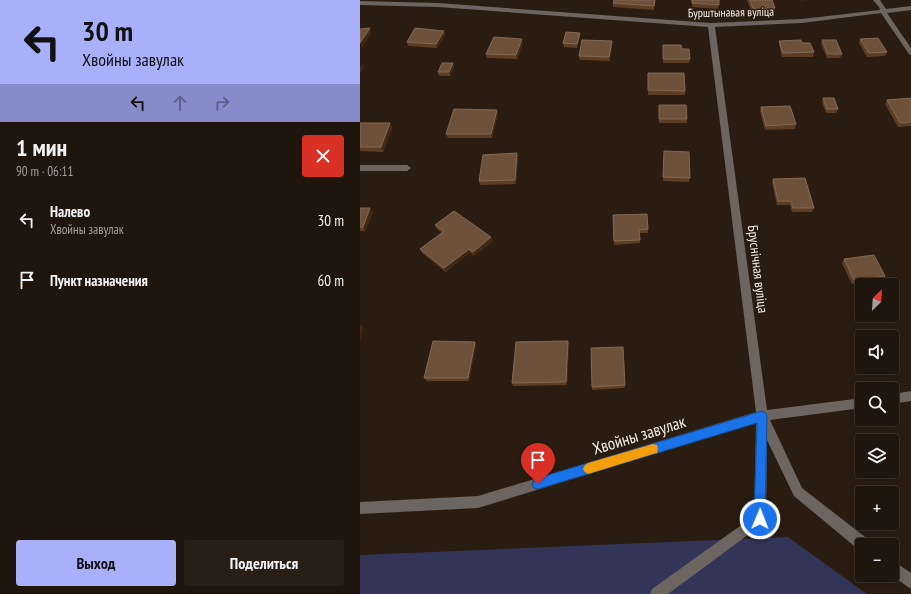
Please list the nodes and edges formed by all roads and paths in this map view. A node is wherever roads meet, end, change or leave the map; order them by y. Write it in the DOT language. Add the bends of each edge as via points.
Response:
graph roads {
  1 [pos="876,0"];
  2 [pos="360,3"];
  3 [pos="911,8"];
  4 [pos="883,11"];
  5 [pos="711,25"];
  6 [pos="911,53"];
  7 [pos="360,168"];
  8 [pos="407,168"];
  9 [pos="911,396"];
  10 [pos="899,398"];
  11 [pos="855,404"];
  12 [pos="762,416"];
  13 [pos="360,508"];
  14 [pos="855,538"];
  15 [pos="899,573"];
  16 [pos="911,582"];
  17 [pos="657,594"];
  1 -- 4 [label="street"];
  2 -- 5 [label="street, Бурштынавая вуліца" via="438,5"];
  3 -- 4 [label="street, Бурштынавая вуліца"];
  4 -- 5 [label="street, Бурштынавая вуліца" via="802,21"];
  4 -- 6 [label="street"];
  5 -- 12 [label="street, Бруснічная вуліца"];
  7 -- 8 [label="street"];
  9 -- 10 [label="street"];
  11 -- 12 [label="street"];
  12 -- 13 [label="street, Хвойны завулак" via="478,502"];
  12 -- 14 [label="street" via="798,492"];
  12 -- 17 [label="street" via="760,519"];
  15 -- 16 [label="street"];
}
